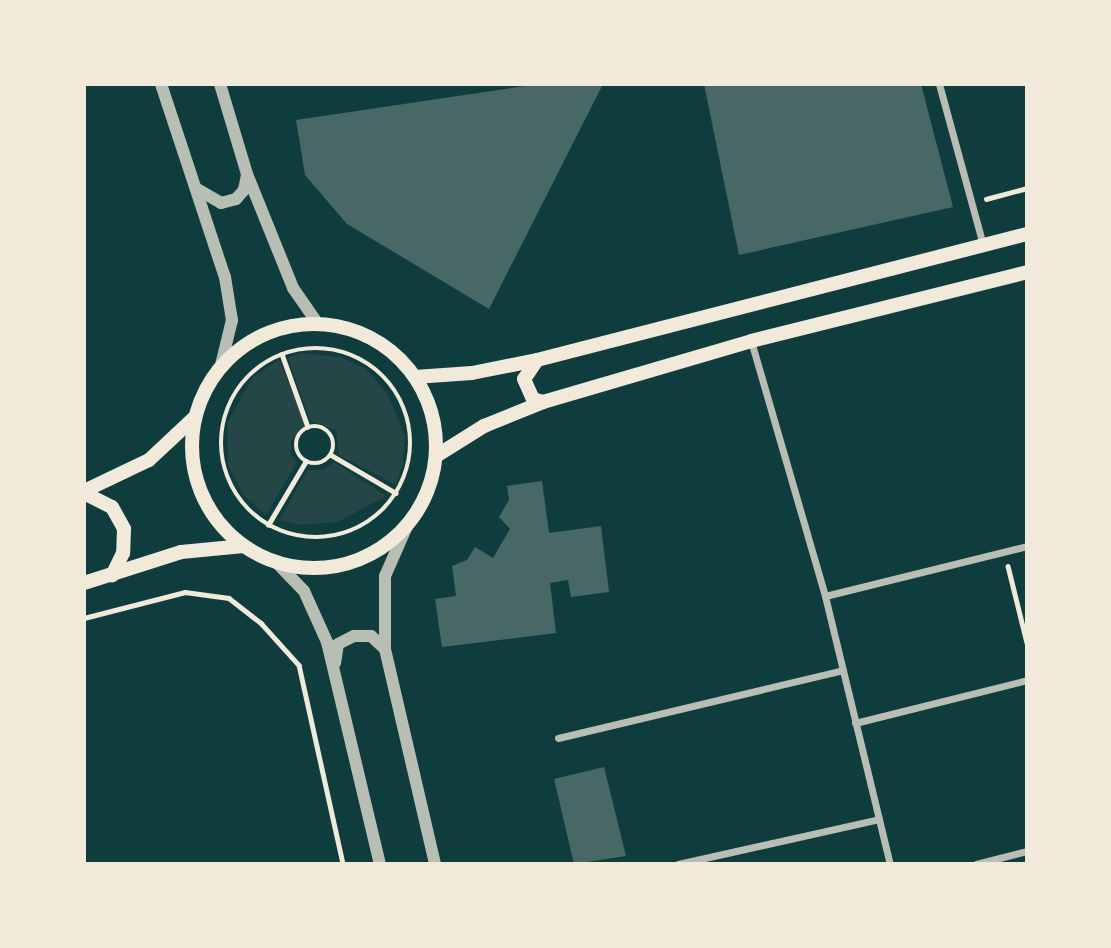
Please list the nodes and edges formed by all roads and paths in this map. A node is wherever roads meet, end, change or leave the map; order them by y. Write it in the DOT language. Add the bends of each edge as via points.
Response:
graph roads {
  1 [pos="162,84"];
  2 [pos="220,84"];
  3 [pos="939,84"];
  4 [pos="247,174"];
  5 [pos="194,187"];
  6 [pos="1027,188"];
  7 [pos="971,203"];
  8 [pos="1027,234"];
  9 [pos="983,246"];
  10 [pos="1027,272"];
  11 [pos="318,324"];
  12 [pos="751,341"];
  13 [pos="282,354"];
  14 [pos="537,360"];
  15 [pos="221,365"];
  16 [pos="415,377"];
  17 [pos="543,401"];
  18 [pos="194,418"];
  19 [pos="308,427"];
  20 [pos="331,455"];
  21 [pos="436,456"];
  22 [pos="306,461"];
  23 [pos="84,492"];
  24 [pos="396,493"];
  25 [pos="268,526"];
  26 [pos="407,526"];
  27 [pos="244,546"];
  28 [pos="1027,546"];
  29 [pos="1004,552"];
  30 [pos="276,562"];
  31 [pos="112,576"];
  32 [pos="84,583"];
  33 [pos="825,596"];
  34 [pos="84,618"];
  35 [pos="1027,643"];
  36 [pos="385,649"];
  37 [pos="334,664"];
  38 [pos="843,670"];
  39 [pos="1027,680"];
  40 [pos="855,723"];
  41 [pos="558,738"];
  42 [pos="878,819"];
  43 [pos="1027,851"];
  44 [pos="343,864"];
  45 [pos="380,864"];
  46 [pos="435,864"];
  47 [pos="678,864"];
  48 [pos="890,864"];
  49 [pos="976,864"];
  1 -- 5 [label="street"];
  2 -- 4 [label="street"];
  3 -- 7 [label="street"];
  4 -- 5 [label="street" via="244,190 236,199 221,203 207,199"];
  4 -- 11 [label="street" via="293,288"];
  5 -- 15 [label="street" via="225,277 232,320"];
  6 -- 7 [label="path"];
  7 -- 9 [label="street"];
  8 -- 9 [label="main road"];
  9 -- 14 [label="main road"];
  10 -- 12 [label="main road"];
  11 -- 15 [label="main road" via="282,328 249,342"];
  11 -- 16 [label="main road" via="354,330 386,347"];
  12 -- 17 [label="main road"];
  12 -- 33 [label="street"];
  13 -- 19 [label="path"];
  13 -- 24 [label="path" via="306,348 338,351 367,363 391,384 406,412 411,443 406,474"];
  13 -- 25 [label="path" via="239,387 225,415 220,441 226,475 236,495"];
  14 -- 16 [label="main road" via="472,373"];
  14 -- 17 [label="main road" via="524,379 533,399"];
  15 -- 18 [label="main road"];
  16 -- 21 [label="main road" via="432,414"];
  17 -- 21 [label="main road" via="484,426"];
  18 -- 23 [label="main road" via="149,460"];
  18 -- 27 [label="main road" via="191,442 197,482 215,518"];
  19 -- 20 [label="path" via="328,431 334,442"];
  19 -- 22 [label="path" via="296,444"];
  20 -- 22 [label="path" via="321,462"];
  20 -- 24 [label="path"];
  21 -- 26 [label="main road" via="426,496"];
  22 -- 25 [label="path"];
  23 -- 31 [label="main road" via="112,507 124,529 123,553"];
  24 -- 25 [label="path" via="375,517 345,533 312,538"];
  26 -- 30 [label="main road" via="379,549 347,564 311,568"];
  26 -- 36 [label="street" via="386,576"];
  27 -- 30 [label="main road"];
  27 -- 31 [label="main road" via="181,552"];
  28 -- 29 [label="street"];
  29 -- 33 [label="street"];
  29 -- 35 [label="path"];
  30 -- 37 [label="street" via="304,591"];
  31 -- 32 [label="main road"];
  33 -- 38 [label="street"];
  34 -- 44 [label="path" via="186,592 229,598 261,623 299,665"];
  36 -- 37 [label="street" via="371,636 354,636 338,645"];
  36 -- 46 [label="street"];
  37 -- 45 [label="street"];
  38 -- 40 [label="street"];
  38 -- 41 [label="street"];
  39 -- 40 [label="street"];
  40 -- 42 [label="street"];
  42 -- 47 [label="street"];
  42 -- 48 [label="street"];
  43 -- 49 [label="street"];
}
